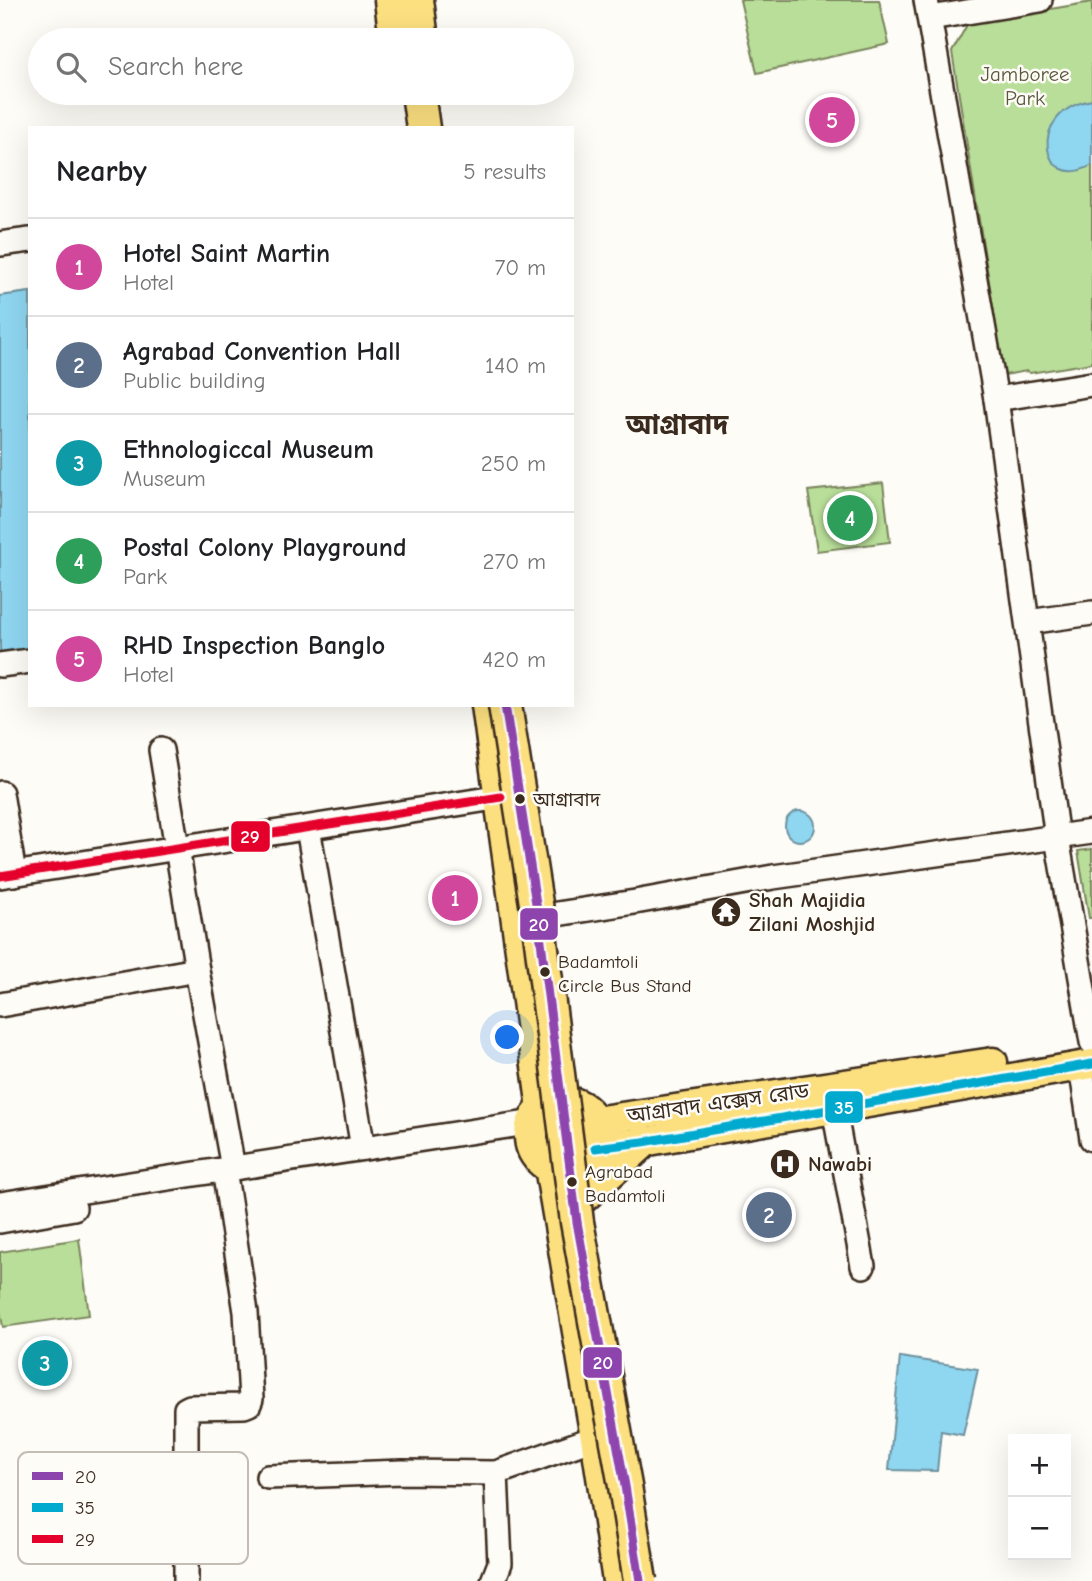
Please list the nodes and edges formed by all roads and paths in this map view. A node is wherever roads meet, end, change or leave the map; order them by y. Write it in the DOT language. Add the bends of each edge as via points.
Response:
graph roads {
  1 [pos="390,0"];
  2 [pos="405,0"];
  3 [pos="417,0"];
  4 [pos="1040,0"];
  5 [pos="928,9"];
  6 [pos="394,28"];
  7 [pos="409,28"];
  8 [pos="420,28"];
  9 [pos="403,105"];
  10 [pos="420,105"];
  11 [pos="431,105"];
  12 [pos="406,126"];
  13 [pos="423,126"];
  14 [pos="434,126"];
  15 [pos="28,240"];
  16 [pos="0,244"];
  17 [pos="1092,384"];
  18 [pos="996,399"];
  19 [pos="1092,613"];
  20 [pos="1028,622"];
  21 [pos="28,661"];
  22 [pos="0,665"];
  23 [pos="488,707"];
  24 [pos="488,707"];
  25 [pos="505,707"];
  26 [pos="514,707"];
  27 [pos="161,750"];
  28 [pos="1,793"];
  29 [pos="501,797"];
  30 [pos="308,828"];
  31 [pos="1092,832"];
  32 [pos="1057,838"];
  33 [pos="177,849"];
  34 [pos="7,875"];
  35 [pos="544,916"];
  36 [pos="197,970"];
  37 [pos="0,1005"];
  38 [pos="1089,1055"];
  39 [pos="834,1109"];
  40 [pos="1092,1139"];
  41 [pos="564,1141"];
  42 [pos="643,1142"];
  43 [pos="363,1148"];
  44 [pos="229,1175"];
  45 [pos="0,1204"];
  46 [pos="0,1221"];
  47 [pos="863,1266"];
  48 [pos="597,1437"];
  49 [pos="186,1452"];
  50 [pos="496,1473"];
  51 [pos="268,1477"];
  52 [pos="493,1581"];
  53 [pos="620,1581"];
  54 [pos="640,1581"];
  55 [pos="646,1581"];
  1 -- 6 [label="highway"];
  2 -- 7 [label="highway"];
  3 -- 8 [label="highway"];
  4 -- 5 [label="street"];
  5 -- 18 [label="street"];
  9 -- 12 [label="highway"];
  10 -- 13 [label="highway"];
  11 -- 14 [label="highway"];
  15 -- 16 [label="street"];
  17 -- 18 [label="street"];
  18 -- 20 [label="street"];
  19 -- 20 [label="street"];
  20 -- 32 [label="street"];
  21 -- 22 [label="street"];
  23 -- 29 [label="highway"];
  24 -- 53 [label="highway" via="547,1145 604,1458"];
  25 -- 54 [label="highway, bridge" via="577,1222"];
  26 -- 35 [label="highway"];
  27 -- 33 [label="street"];
  28 -- 34 [label="street"];
  29 -- 30 [label="street"];
  29 -- 41 [label="highway"];
  30 -- 33 [label="street"];
  30 -- 43 [label="street"];
  31 -- 32 [label="street"];
  32 -- 35 [label="street" via="773,877"];
  32 -- 38 [label="street"];
  33 -- 34 [label="street"];
  33 -- 36 [label="street"];
  35 -- 41 [label="highway"];
  36 -- 37 [label="street"];
  36 -- 44 [label="street"];
  38 -- 39 [label="main road, আগ্রাবাদ এক্সেস রোড"];
  38 -- 40 [label="street"];
  38 -- 41 [label="main road, আগ্রাবাদ এক্সেস রোড"];
  39 -- 42 [label="main road, আগ্রাবাদ এক্সেস রোড"];
  39 -- 47 [label="street"];
  41 -- 42 [label="highway"];
  41 -- 42 [label="main road, আগ্রাবাদ এক্সেস রোড"];
  41 -- 43 [label="street"];
  41 -- 44 [label="street"];
  41 -- 48 [label="highway"];
  41 -- 55 [label="highway"];
  43 -- 44 [label="street"];
  44 -- 45 [label="street"];
  44 -- 46 [label="street"];
  44 -- 49 [label="street" via="246,1312 251,1399 244,1406 186,1409"];
  48 -- 50 [label="street"];
  48 -- 53 [label="highway"];
  50 -- 51 [label="street"];
  50 -- 52 [label="street" via="500,1563"];
}
